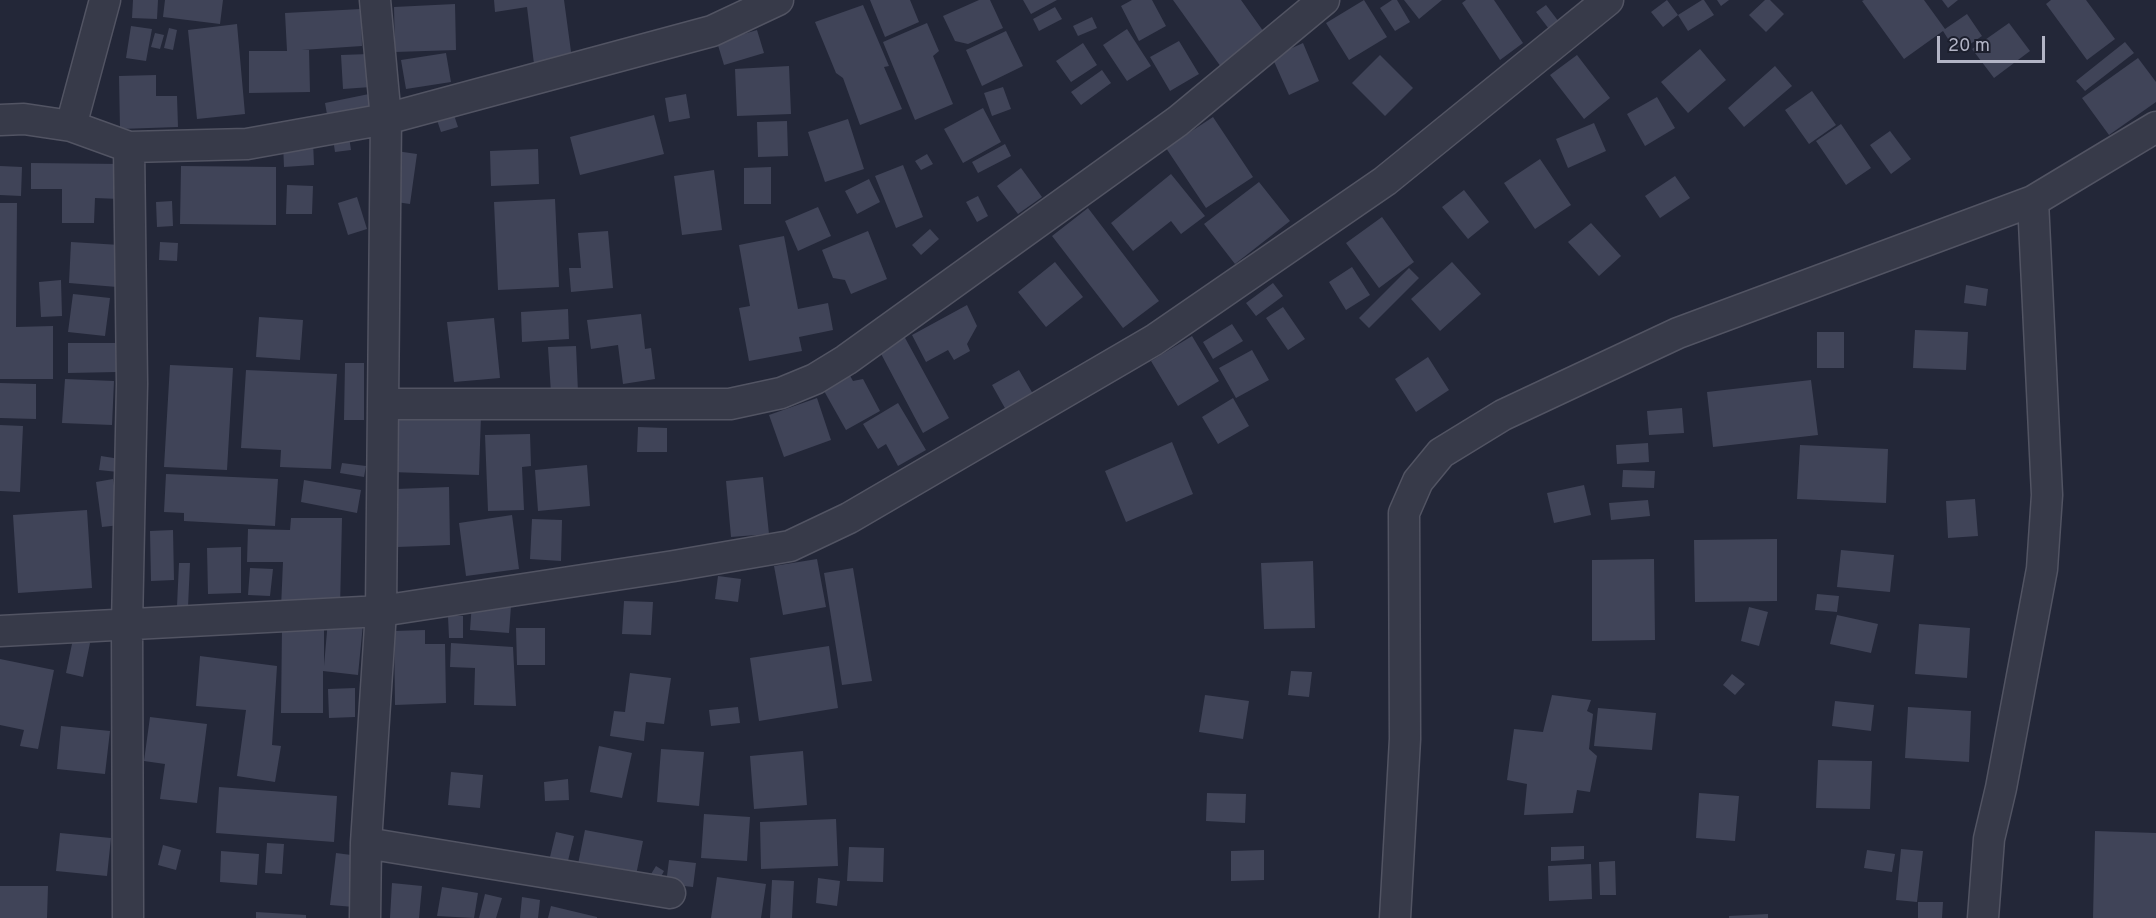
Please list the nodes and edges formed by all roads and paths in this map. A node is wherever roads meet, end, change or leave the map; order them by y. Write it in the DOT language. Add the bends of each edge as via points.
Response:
graph roads {
  1 [pos="105,0"];
  2 [pos="375,0"];
  3 [pos="778,0"];
  4 [pos="1324,0"];
  5 [pos="1608,0"];
  6 [pos="386,119"];
  7 [pos="0,120"];
  8 [pos="71,126"];
  9 [pos="2156,128"];
  10 [pos="129,147"];
  11 [pos="2033,201"];
  12 [pos="383,404"];
  13 [pos="381,611"];
  14 [pos="127,625"];
  15 [pos="0,631"];
  16 [pos="366,843"];
  17 [pos="670,893"];
  18 [pos="128,918"];
  19 [pos="365,918"];
  20 [pos="1395,918"];
  21 [pos="1983,918"];
  1 -- 8 [label="street"];
  2 -- 6 [label="street"];
  3 -- 6 [label="street" via="712,31"];
  4 -- 12 [label="street" via="1178,121 815,379 781,393 730,404"];
  5 -- 13 [label="street" via="1385,181 1154,340 849,518 790,546"];
  6 -- 10 [label="street" via="247,144"];
  6 -- 12 [label="street"];
  7 -- 8 [label="street" via="24,119"];
  8 -- 10 [label="street"];
  9 -- 11 [label="street"];
  10 -- 14 [label="street" via="132,384"];
  11 -- 20 [label="street" via="1678,333 1503,415 1441,453 1418,481 1404,513 1406,739"];
  11 -- 21 [label="street" via="2048,495 2042,569 1989,839"];
  12 -- 13 [label="street"];
  13 -- 14 [label="street"];
  13 -- 16 [label="street"];
  14 -- 15 [label="street"];
  14 -- 18 [label="street"];
  16 -- 17 [label="street"];
  16 -- 19 [label="street"];
}
